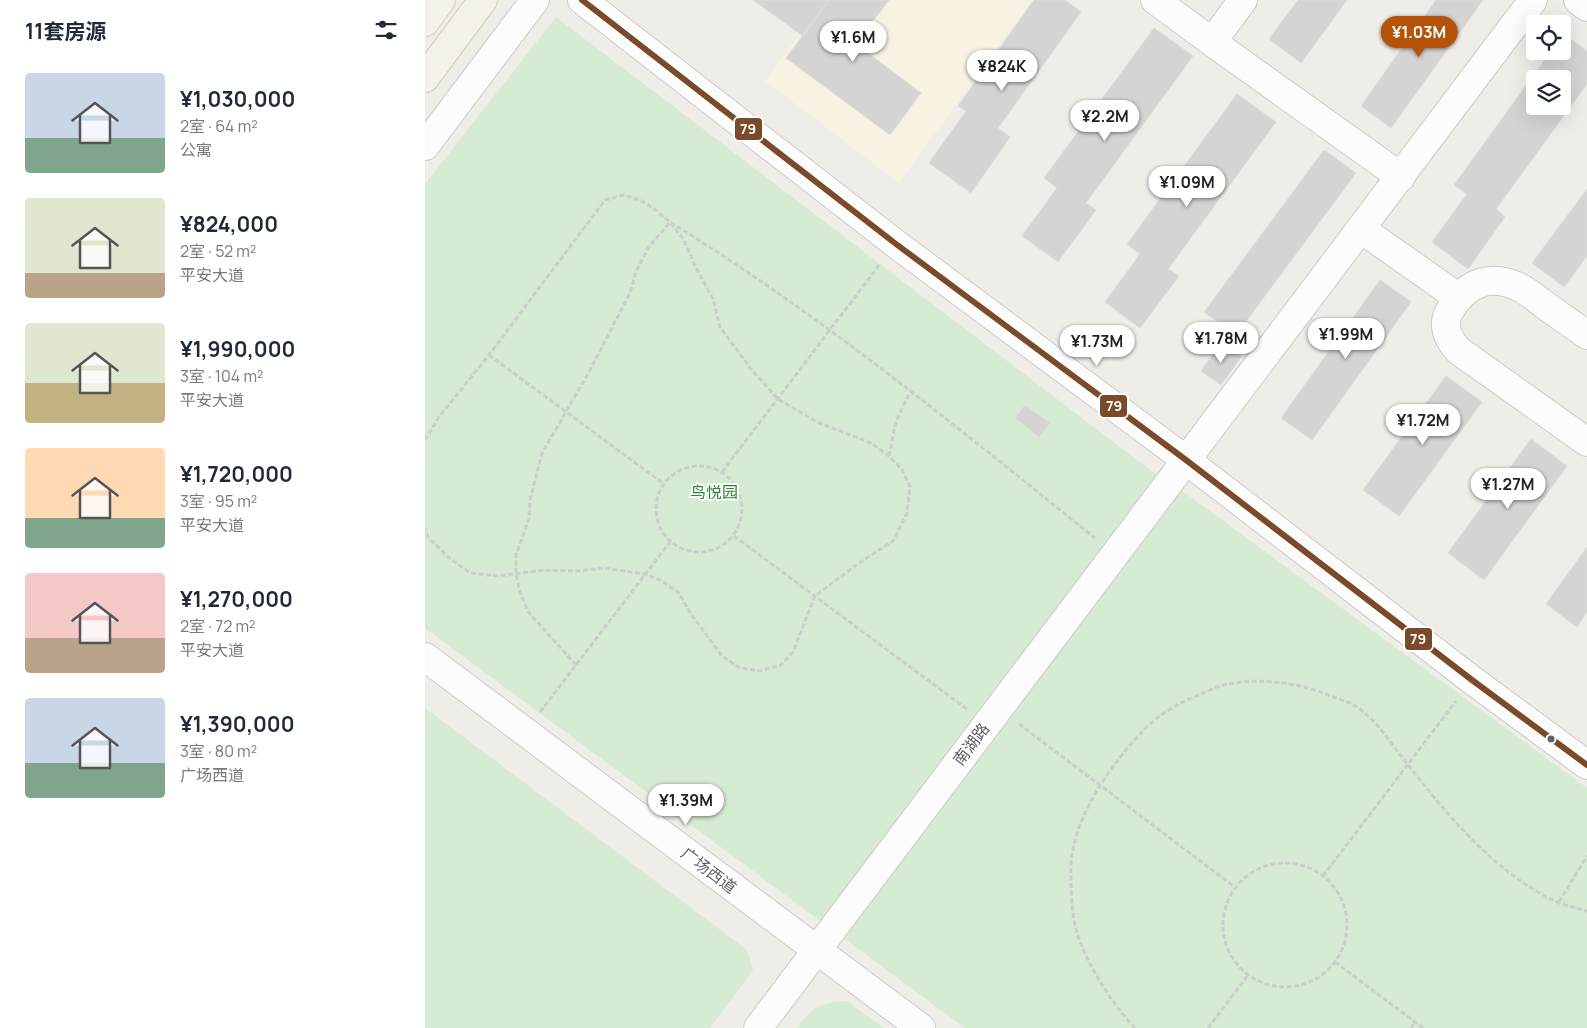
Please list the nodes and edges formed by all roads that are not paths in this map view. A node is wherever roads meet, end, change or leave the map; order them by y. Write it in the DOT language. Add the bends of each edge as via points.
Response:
graph roads {
  1 [pos="441,0"];
  2 [pos="483,0"];
  3 [pos="535,0"];
  4 [pos="582,0"];
  5 [pos="1155,0"];
  6 [pos="1243,0"];
  7 [pos="1533,0"];
  8 [pos="1578,0"];
  9 [pos="1587,7"];
  10 [pos="425,22"];
  11 [pos="1212,42"];
  12 [pos="425,78"];
  13 [pos="425,146"];
  14 [pos="1401,176"];
  15 [pos="1361,229"];
  16 [pos="1459,298"];
  17 [pos="1587,335"];
  18 [pos="1587,442"];
  19 [pos="1186,460"];
  20 [pos="425,657"];
  21 [pos="1587,766"];
  22 [pos="816,950"];
  23 [pos="758,1028"];
  24 [pos="921,1028"];
  1 -- 10 [label="main road"];
  2 -- 12 [label="main road"];
  3 -- 13 [label="street"];
  4 -- 19 [label="street" via="896,244"];
  5 -- 11 [label="street"];
  6 -- 11 [label="street"];
  7 -- 14 [label="street, 南湖路"];
  8 -- 9 [label="street"];
  11 -- 14 [label="street"];
  14 -- 15 [label="street, 南湖路"];
  15 -- 16 [label="street"];
  15 -- 19 [label="street, 南湖路"];
  16 -- 17 [label="street" via="1472,285 1486,280 1503,282 1521,288"];
  16 -- 18 [label="street" via="1449,311 1445,324 1449,341"];
  19 -- 21 [label="street"];
  19 -- 22 [label="street, 南湖路"];
  20 -- 22 [label="street, 广场西道"];
  22 -- 23 [label="street, 南湖路"];
  22 -- 24 [label="street, 广场西道"];
}
